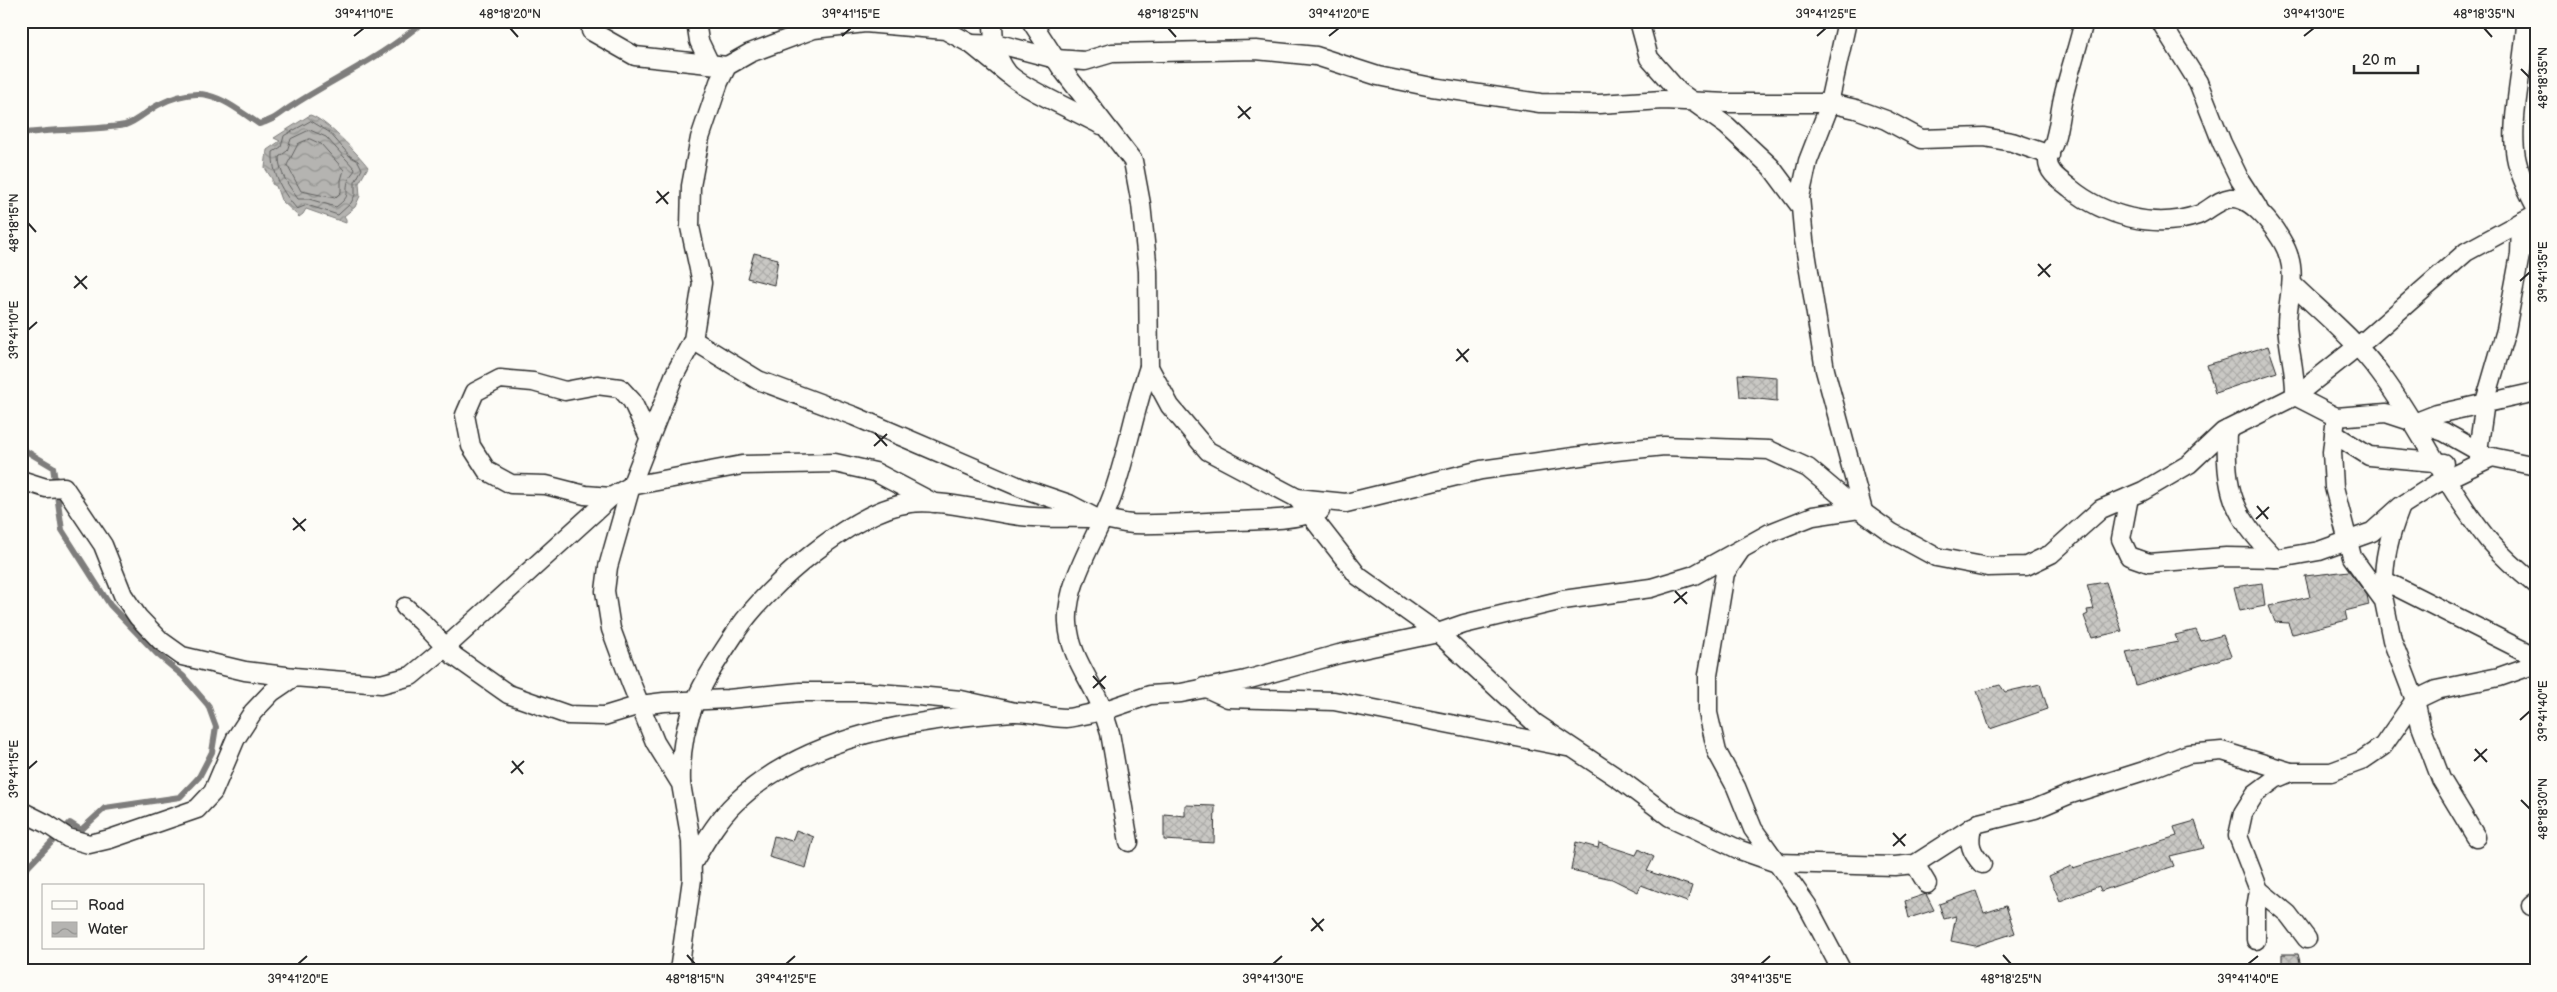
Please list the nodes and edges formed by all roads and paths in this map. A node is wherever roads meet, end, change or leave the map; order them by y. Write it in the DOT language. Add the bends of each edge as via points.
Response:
graph roads {
  1 [pos="696,21"];
  2 [pos="993,21"];
  3 [pos="1031,21"];
  4 [pos="1639,21"];
  5 [pos="1847,21"];
  6 [pos="2084,21"];
  7 [pos="2160,21"];
  8 [pos="2526,21"];
  9 [pos="860,22"];
  10 [pos="950,25"];
  11 [pos="591,31"];
  12 [pos="971,44"];
  13 [pos="993,45"];
  14 [pos="1056,59"];
  15 [pos="718,65"];
  16 [pos="1008,74"];
  17 [pos="1693,102"];
  18 [pos="1829,103"];
  19 [pos="1108,129"];
  20 [pos="2050,155"];
  21 [pos="1800,206"];
  22 [pos="2536,207"];
  23 [pos="2260,211"];
  24 [pos="2528,218"];
  25 [pos="2292,284"];
  26 [pos="694,340"];
  27 [pos="2358,346"];
  28 [pos="1149,367"];
  29 [pos="2536,392"];
  30 [pos="2295,396"];
  31 [pos="2485,402"];
  32 [pos="2336,417"];
  33 [pos="2414,423"];
  34 [pos="2227,430"];
  35 [pos="2334,434"];
  36 [pos="649,437"];
  37 [pos="2485,454"];
  38 [pos="2437,462"];
  39 [pos="2536,466"];
  40 [pos="2446,478"];
  41 [pos="21,480"];
  42 [pos="630,486"];
  43 [pos="611,497"];
  44 [pos="2129,497"];
  45 [pos="1297,498"];
  46 [pos="934,503"];
  47 [pos="1346,503"];
  48 [pos="2401,506"];
  49 [pos="1861,510"];
  50 [pos="1311,514"];
  51 [pos="1099,518"];
  52 [pos="2348,540"];
  53 [pos="1741,549"];
  54 [pos="2275,558"];
  55 [pos="2383,580"];
  56 [pos="2536,585"];
  57 [pos="2384,601"];
  58 [pos="405,607"];
  59 [pos="1438,633"];
  60 [pos="446,647"];
  61 [pos="2536,657"];
  62 [pos="2536,664"];
  63 [pos="294,677"];
  64 [pos="1204,687"];
  65 [pos="2415,700"];
  66 [pos="694,701"];
  67 [pos="640,705"];
  68 [pos="1103,711"];
  69 [pos="1015,712"];
  70 [pos="1572,748"];
  71 [pos="2291,772"];
  72 [pos="681,784"];
  73 [pos="21,811"];
  74 [pos="1972,827"];
  75 [pos="2476,837"];
  76 [pos="1129,842"];
  77 [pos="1778,863"];
  78 [pos="692,864"];
  79 [pos="1915,864"];
  80 [pos="1982,864"];
  81 [pos="1927,884"];
  82 [pos="2259,890"];
  83 [pos="2307,939"];
  84 [pos="2256,940"];
  85 [pos="679,971"];
  86 [pos="1842,971"];
  1 -- 15 [label="street" via="699,41"];
  2 -- 13 [label="street"];
  3 -- 14 [label="street"];
  4 -- 17 [label="street" via="1650,58 1678,91"];
  5 -- 18 [label="street"];
  6 -- 20 [label="street"];
  7 -- 23 [label="street" via="2198,82 2222,143"];
  8 -- 22 [label="street" via="2515,122 2516,156"];
  9 -- 10 [label="street"];
  9 -- 15 [label="street" via="814,29"];
  10 -- 12 [label="street"];
  11 -- 15 [label="street" via="635,56"];
  12 -- 13 [label="street"];
  12 -- 16 [label="street"];
  13 -- 14 [label="street"];
  13 -- 16 [label="street"];
  14 -- 17 [label="street" via="1085,61 1112,53 1256,50 1316,56 1396,79 1540,103"];
  14 -- 19 [label="street"];
  15 -- 26 [label="street" via="718,82 700,138 691,186 690,227 702,283"];
  16 -- 19 [label="street"];
  17 -- 18 [label="street"];
  17 -- 21 [label="street" via="1728,126 1771,167"];
  18 -- 20 [label="street" via="1879,117 1921,139 1984,137 2012,142"];
  18 -- 21 [label="street" via="1808,161"];
  19 -- 28 [label="street" via="1133,161 1141,204 1148,271"];
  20 -- 23 [label="street" via="2051,172 2106,212 2135,219 2167,220 2198,214 2218,201 2234,198"];
  21 -- 49 [label="street" via="1825,370"];
  23 -- 25 [label="street" via="2289,257"];
  24 -- 27 [label="street" via="2466,252"];
  24 -- 31 [label="street" via="2506,330"];
  25 -- 27 [label="street"];
  25 -- 30 [label="street" via="2288,326 2296,374"];
  26 -- 36 [label="street" via="674,376"];
  26 -- 51 [label="street" via="758,380 854,416"];
  27 -- 30 [label="street"];
  27 -- 33 [label="street"];
  28 -- 45 [label="street" via="1170,406 1208,451"];
  28 -- 51 [label="street" via="1114,492"];
  29 -- 31 [label="street"];
  30 -- 32 [label="street"];
  30 -- 34 [label="street"];
  31 -- 33 [label="street"];
  31 -- 37 [label="street"];
  32 -- 33 [label="street" via="2386,414"];
  32 -- 35 [label="street"];
  33 -- 37 [label="street" via="2444,432"];
  33 -- 38 [label="street"];
  34 -- 44 [label="street" via="2189,464"];
  34 -- 54 [label="street" via="2229,481 2236,510 2251,533"];
  35 -- 38 [label="street" via="2369,456"];
  35 -- 52 [label="street" via="2334,487"];
  36 -- 42 [label="street"];
  36 -- 43 [label="street" via="632,401 620,388 597,385 565,391 533,382 500,380 475,392 465,415 471,446 487,471 511,484 546,485 585,495"];
  37 -- 38 [label="street" via="2449,463"];
  37 -- 39 [label="street"];
  37 -- 40 [label="street"];
  38 -- 40 [label="street"];
  40 -- 48 [label="street"];
  40 -- 56 [label="street" via="2489,541"];
  41 -- 63 [label="street" via="55,488 103,545 123,595 138,618 161,641 182,656 245,671"];
  42 -- 43 [label="street"];
  42 -- 46 [label="street" via="742,465 835,463 874,472"];
  42 -- 67 [label="street" via="608,566 605,592 611,629"];
  43 -- 60 [label="street"];
  44 -- 49 [label="street" via="2101,509 2051,554 2026,566 1988,566 1936,557 1892,533"];
  44 -- 54 [label="street" via="2121,540 2129,556 2149,563"];
  45 -- 47 [label="street"];
  45 -- 50 [label="street"];
  46 -- 51 [label="street" via="1044,518"];
  46 -- 66 [label="street" via="908,503 869,516 815,552 777,584 746,618"];
  47 -- 49 [label="street" via="1480,470 1664,446 1769,450 1808,468"];
  47 -- 50 [label="street"];
  48 -- 52 [label="street" via="2372,532"];
  48 -- 55 [label="street" via="2388,540"];
  49 -- 53 [label="street" via="1813,516"];
  50 -- 51 [label="street" via="1292,519 1132,524"];
  50 -- 59 [label="street" via="1358,576"];
  51 -- 68 [label="street" via="1072,592 1068,621 1071,647"];
  52 -- 54 [label="street" via="2319,551"];
  52 -- 57 [label="street" via="2352,557"];
  53 -- 59 [label="street" via="1694,575 1651,588 1563,600"];
  53 -- 77 [label="street" via="1725,573 1708,675 1708,713 1717,752 1753,829"];
  55 -- 57 [label="street"];
  55 -- 61 [label="street"];
  57 -- 65 [label="street" via="2392,640"];
  58 -- 60 [label="street"];
  59 -- 64 [label="street" via="1381,643 1246,680"];
  59 -- 70 [label="street" via="1510,702"];
  60 -- 63 [label="street" via="411,676 381,684"];
  60 -- 67 [label="street" via="508,694 568,715 604,716"];
  62 -- 65 [label="street" via="2499,677 2436,690"];
  63 -- 73 [label="street" via="272,692 253,712 236,738 213,792 196,809 110,840 88,844 68,838"];
  64 -- 68 [label="street" via="1150,695"];
  64 -- 70 [label="street" via="1228,698 1334,702"];
  65 -- 71 [label="street" via="2383,746 2361,761 2331,772"];
  65 -- 75 [label="street" via="2440,778"];
  66 -- 67 [label="street"];
  66 -- 69 [label="street" via="800,692 865,692 961,700"];
  66 -- 72 [label="street" via="680,755"];
  67 -- 72 [label="street" via="655,742"];
  68 -- 69 [label="street" via="1066,718"];
  68 -- 76 [label="street" via="1110,733"];
  69 -- 78 [label="street" via="938,720 884,731 799,758 768,776 736,802 713,828"];
  70 -- 77 [label="street" via="1670,817 1740,850"];
  71 -- 74 [label="street" via="2222,751 2188,754 2035,809"];
  71 -- 82 [label="street" via="2255,794 2243,813 2238,836"];
  72 -- 78 [label="street"];
  74 -- 79 [label="street"];
  74 -- 80 [label="street" via="1969,839 1971,853"];
  77 -- 79 [label="street"];
  77 -- 86 [label="street" via="1807,905"];
  78 -- 85 [label="street"];
  79 -- 81 [label="street"];
  82 -- 83 [label="street" via="2288,914"];
  82 -- 84 [label="street"];
}
